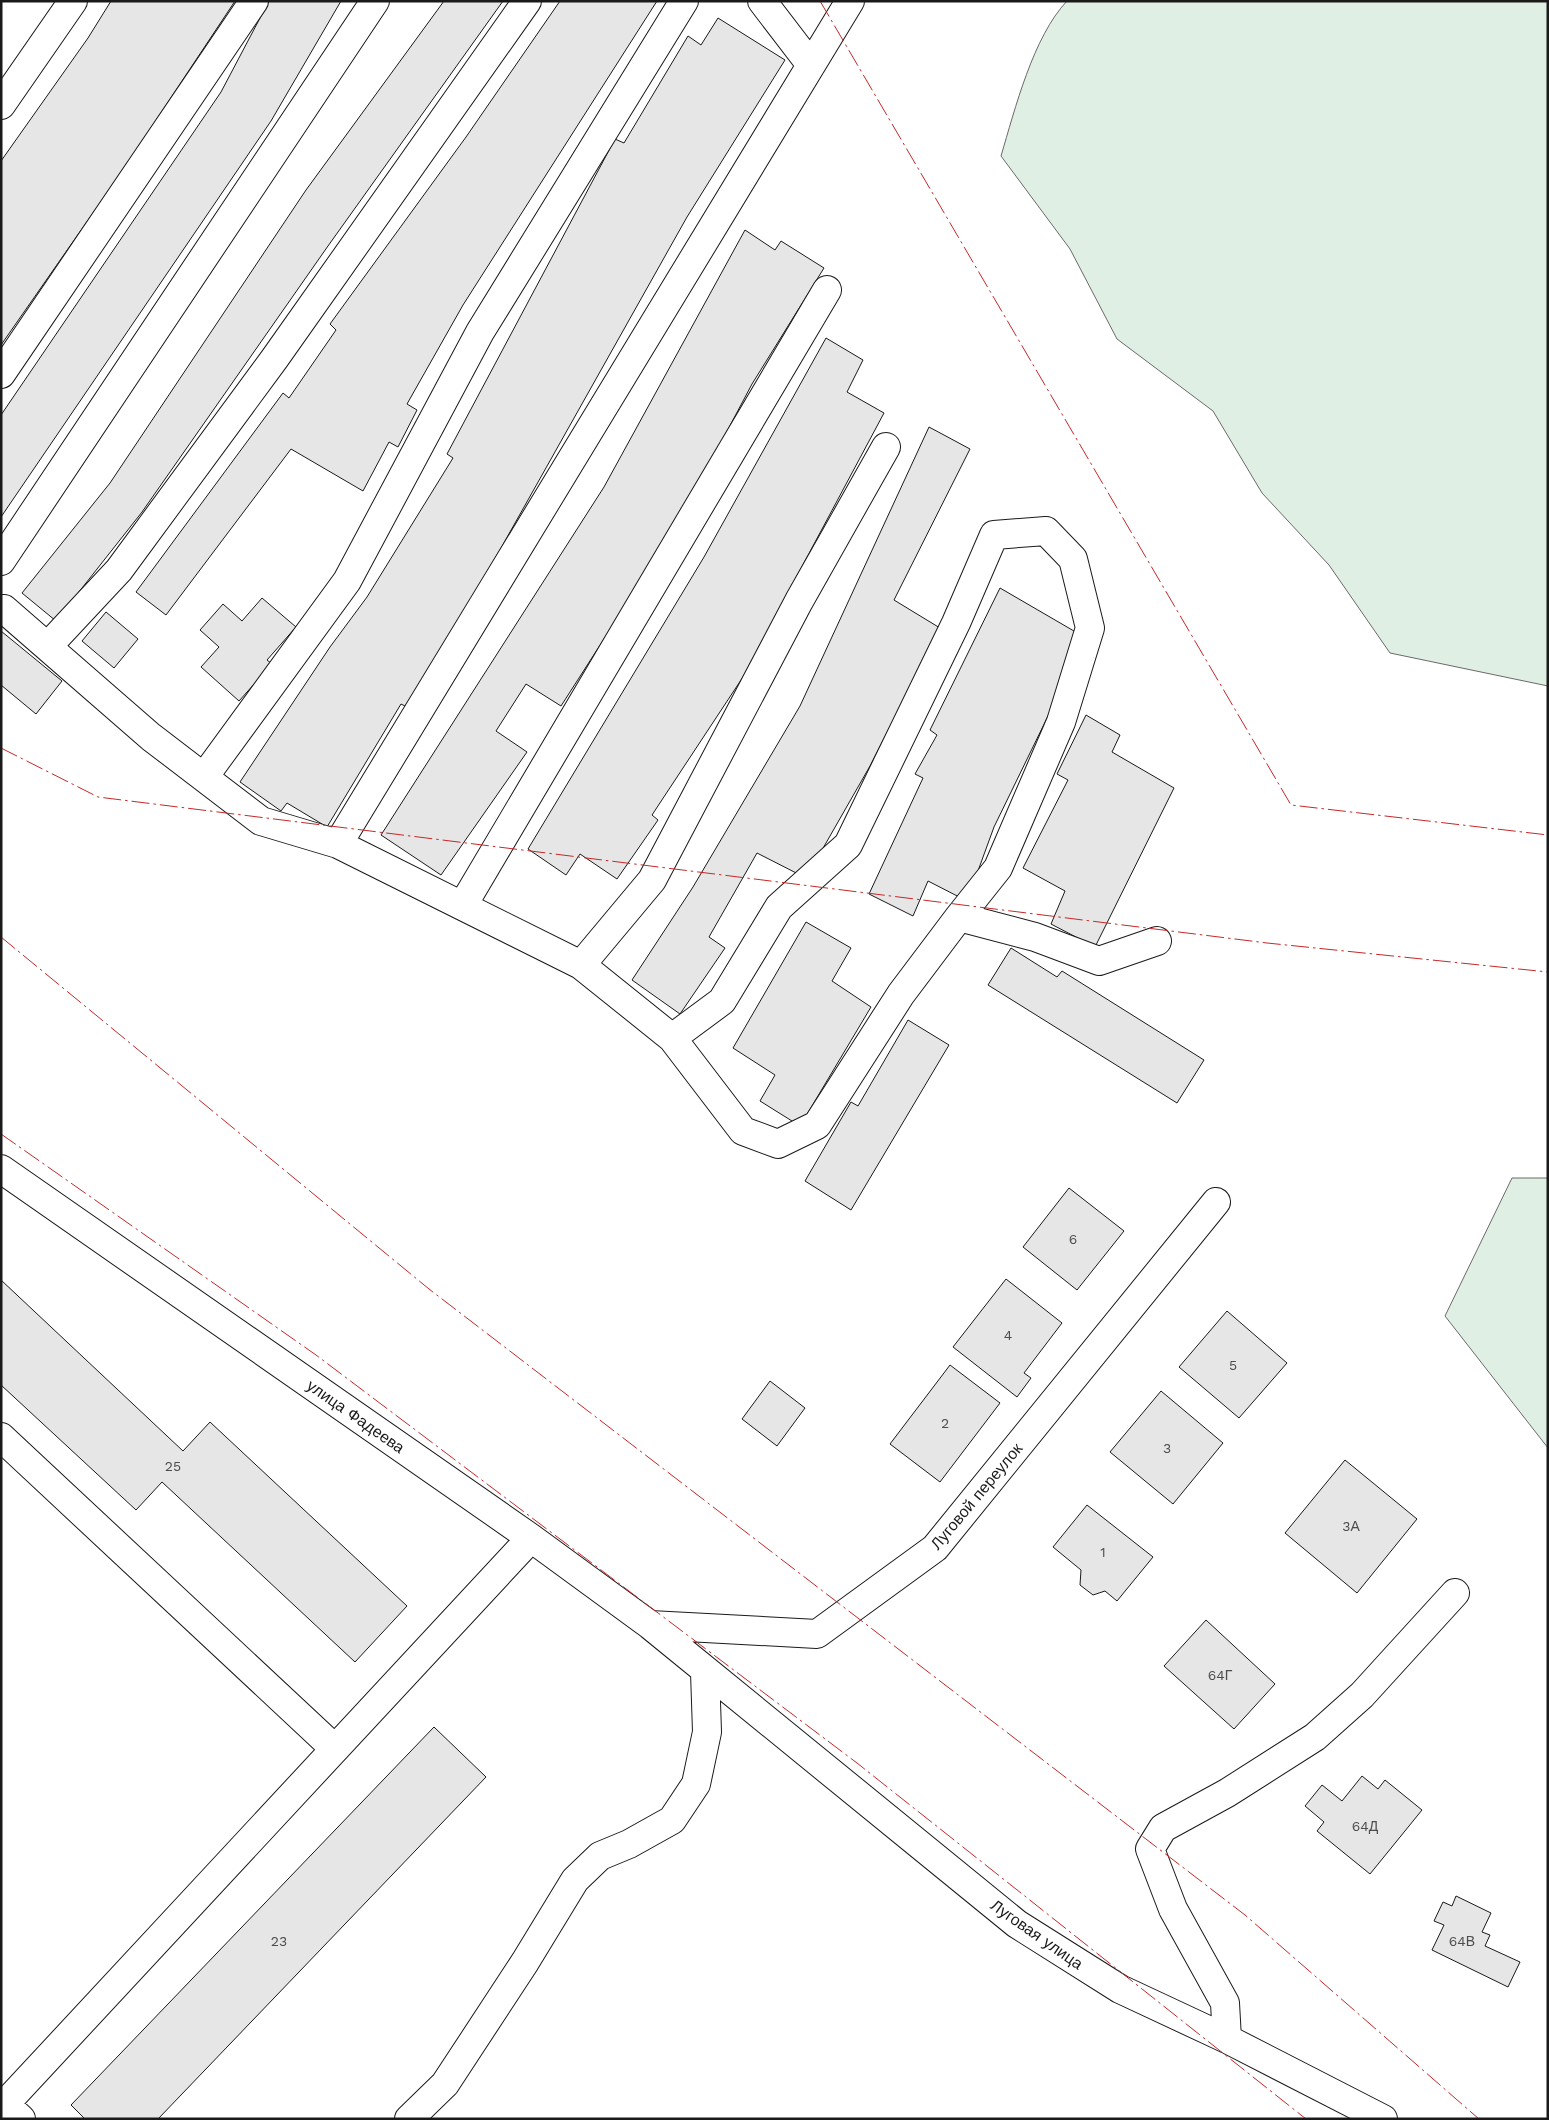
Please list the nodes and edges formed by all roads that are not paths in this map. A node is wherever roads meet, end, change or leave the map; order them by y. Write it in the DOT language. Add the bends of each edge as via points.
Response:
graph roads {
  1 [pos="73,1"];
  2 [pos="254,1"];
  3 [pos="375,1"];
  4 [pos="527,1"];
  5 [pos="684,1"];
  6 [pos="762,1"];
  7 [pos="850,1"];
  8 [pos="811,65"];
  9 [pos="1,106"];
  10 [pos="827,290"];
  11 [pos="1,374"];
  12 [pos="886,447"];
  13 [pos="1,561"];
  14 [pos="1,609"];
  15 [pos="48,646"];
  16 [pos="204,776"];
  17 [pos="338,844"];
  18 [pos="463,905"];
  19 [pos="959,917"];
  20 [pos="1157,941"];
  21 [pos="581,965"];
  22 [pos="672,1038"];
  23 [pos="1,1168"];
  24 [pos="1216,1202"];
  25 [pos="1,1437"];
  26 [pos="531,1538"];
  27 [pos="1454,1594"];
  28 [pos="650,1625"];
  29 [pos="705,1672"];
  30 [pos="335,1749"];
  31 [pos="1227,2039"];
  32 [pos="21,2119"];
  33 [pos="409,2119"];
  34 [pos="1383,2119"];
  1 -- 9 [label="street"];
  2 -- 11 [label="street"];
  3 -- 13 [label="street"];
  4 -- 15 [label="street" via="275,358 119,570"];
  5 -- 16 [label="street" via="480,332 347,581"];
  6 -- 8 [label="street"];
  7 -- 8 [label="street"];
  8 -- 17 [label="street"];
  10 -- 18 [label="street"];
  12 -- 21 [label="street" via="799,601 652,880"];
  14 -- 15 [label="street"];
  15 -- 16 [label="street" via="152,736"];
  16 -- 17 [label="street" via="261,821"];
  17 -- 18 [label="street"];
  18 -- 21 [label="street"];
  19 -- 20 [label="street" via="1035,937 1099,961"];
  19 -- 22 [label="street" via="901,994 817,1125 778,1144 742,1131"];
  19 -- 22 [label="street" via="998,868 1061,722 1090,628 1073,559 1046,531 994,535 956,623 848,845 778,907 722,1001"];
  21 -- 22 [label="street"];
  23 -- 26 [label="street, улица Фадеева"];
  24 -- 28 [label="street, Луговой переулок" via="934,1548 816,1634"];
  25 -- 30 [label="street"];
  26 -- 28 [label="street, улица Фадеева"];
  26 -- 30 [label="street"];
  27 -- 31 [label="street" via="1362,1695 1315,1736 1227,1793 1163,1828 1150,1848 1173,1909 1225,2003"];
  28 -- 29 [label="street, улица Фадеева"];
  29 -- 31 [label="street, Луговая улица" via="1017,1924 1120,1989"];
  29 -- 33 [label="street" via="707,1732 696,1784 672,1820 600,1856 575,1880 445,2084"];
  30 -- 32 [label="street" via="5,2104"];
  31 -- 34 [label="street, Луговая улица"];
}
